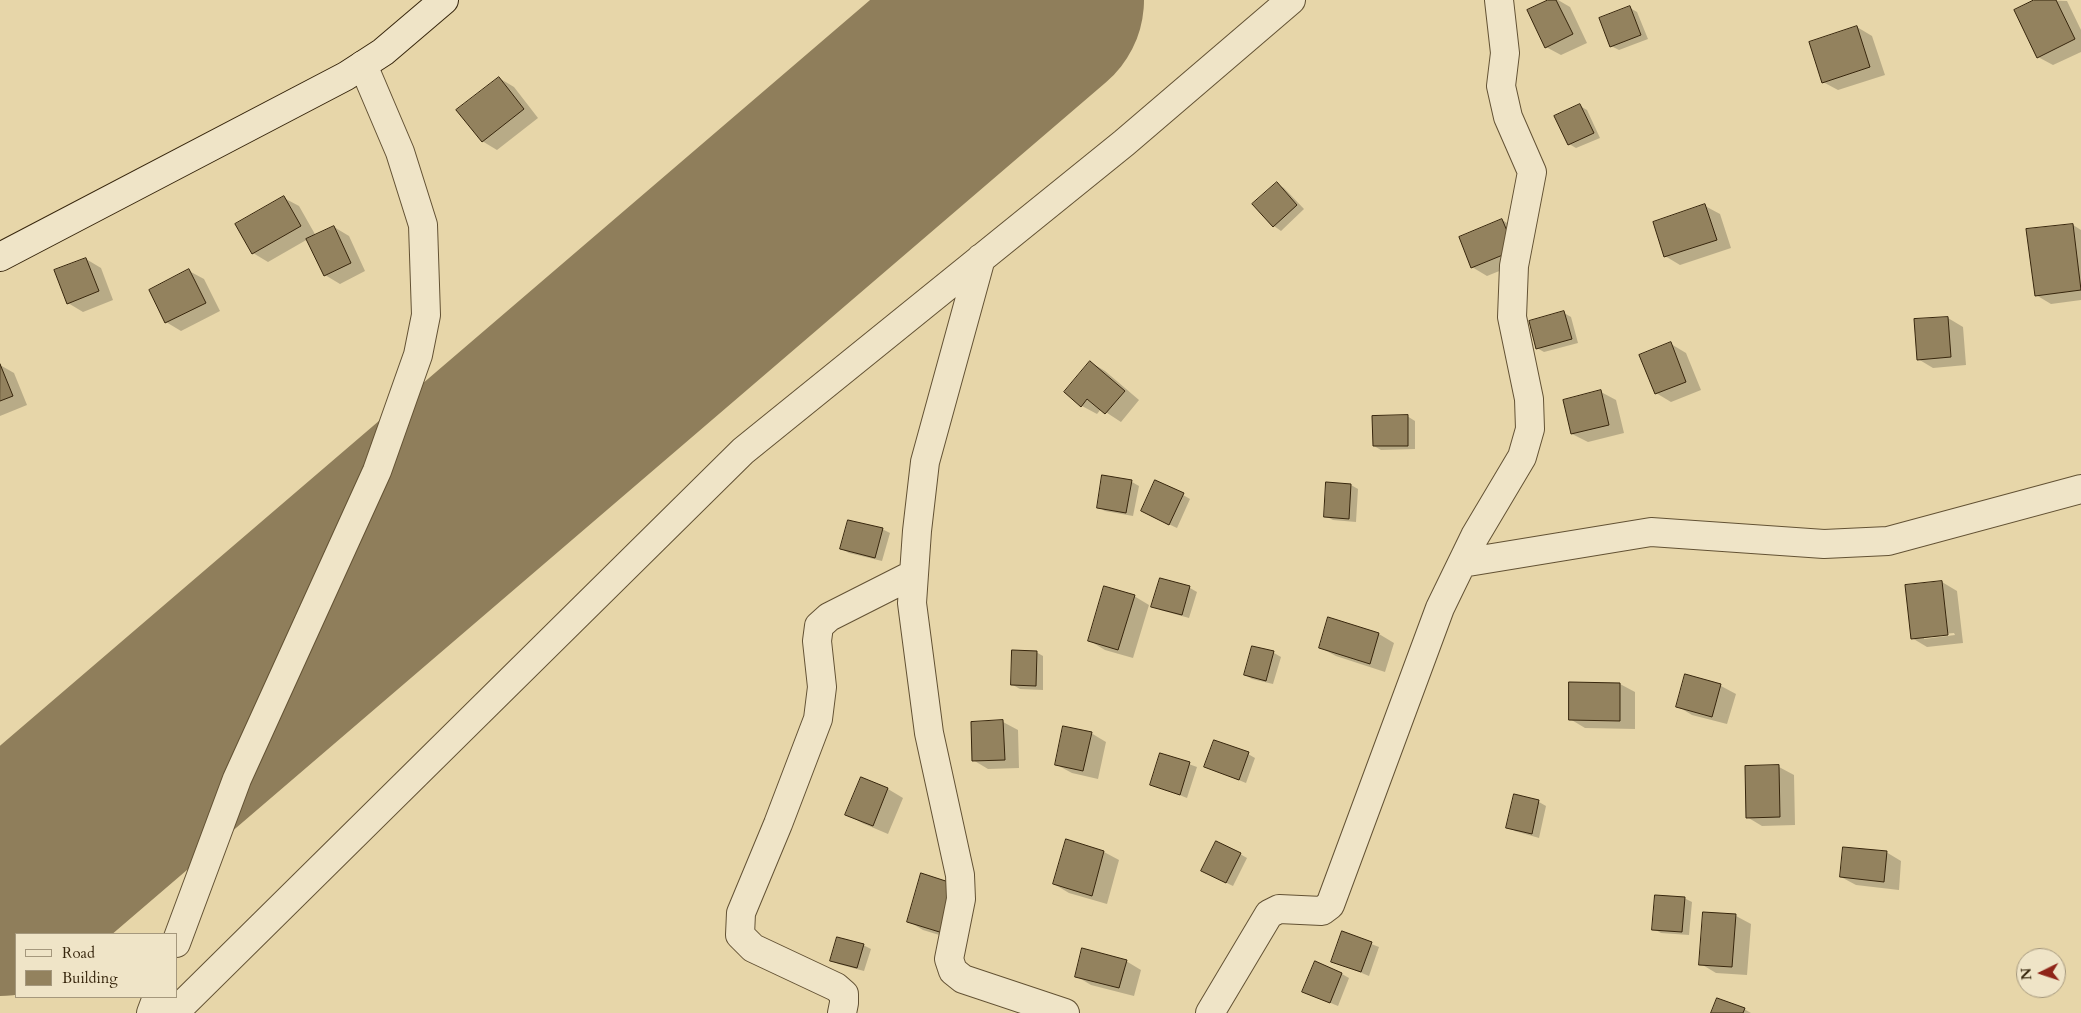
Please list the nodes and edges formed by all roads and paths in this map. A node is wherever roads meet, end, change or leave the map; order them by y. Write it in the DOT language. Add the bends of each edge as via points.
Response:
graph roads {
  1 [pos="444,0"];
  2 [pos="1291,0"];
  3 [pos="1499,0"];
  4 [pos="363,65"];
  5 [pos="0,257"];
  6 [pos="981,258"];
  7 [pos="2081,489"];
  8 [pos="1462,563"];
  9 [pos="914,574"];
  10 [pos="178,938"];
  11 [pos="157,998"];
  12 [pos="151,1013"];
  13 [pos="174,1013"];
  14 [pos="842,1013"];
  15 [pos="1065,1013"];
  16 [pos="1210,1013"];
  1 -- 4 [label="street"];
  2 -- 6 [label="street" via="1124,143"];
  3 -- 8 [label="street" via="1505,53 1500,86 1508,117 1532,172 1514,266 1512,316 1529,399 1530,429 1522,457"];
  4 -- 5 [label="street"];
  4 -- 10 [label="street" via="400,152 423,225 426,315 418,355 377,470 237,779"];
  6 -- 9 [label="street" via="925,462"];
  6 -- 13 [label="street" via="743,451"];
  7 -- 8 [label="street" via="1888,541 1824,544 1651,532"];
  8 -- 16 [label="street" via="1440,608 1330,905 1322,910 1279,909 1268,914"];
  9 -- 14 [label="street" via="829,617 819,626 817,641 822,687 818,719 742,912 740,935 752,948 836,987 844,994"];
  9 -- 15 [label="street" via="912,603 929,734 960,875 961,899 949,959 953,971 964,979"];
  11 -- 12 [label="street"];
}
